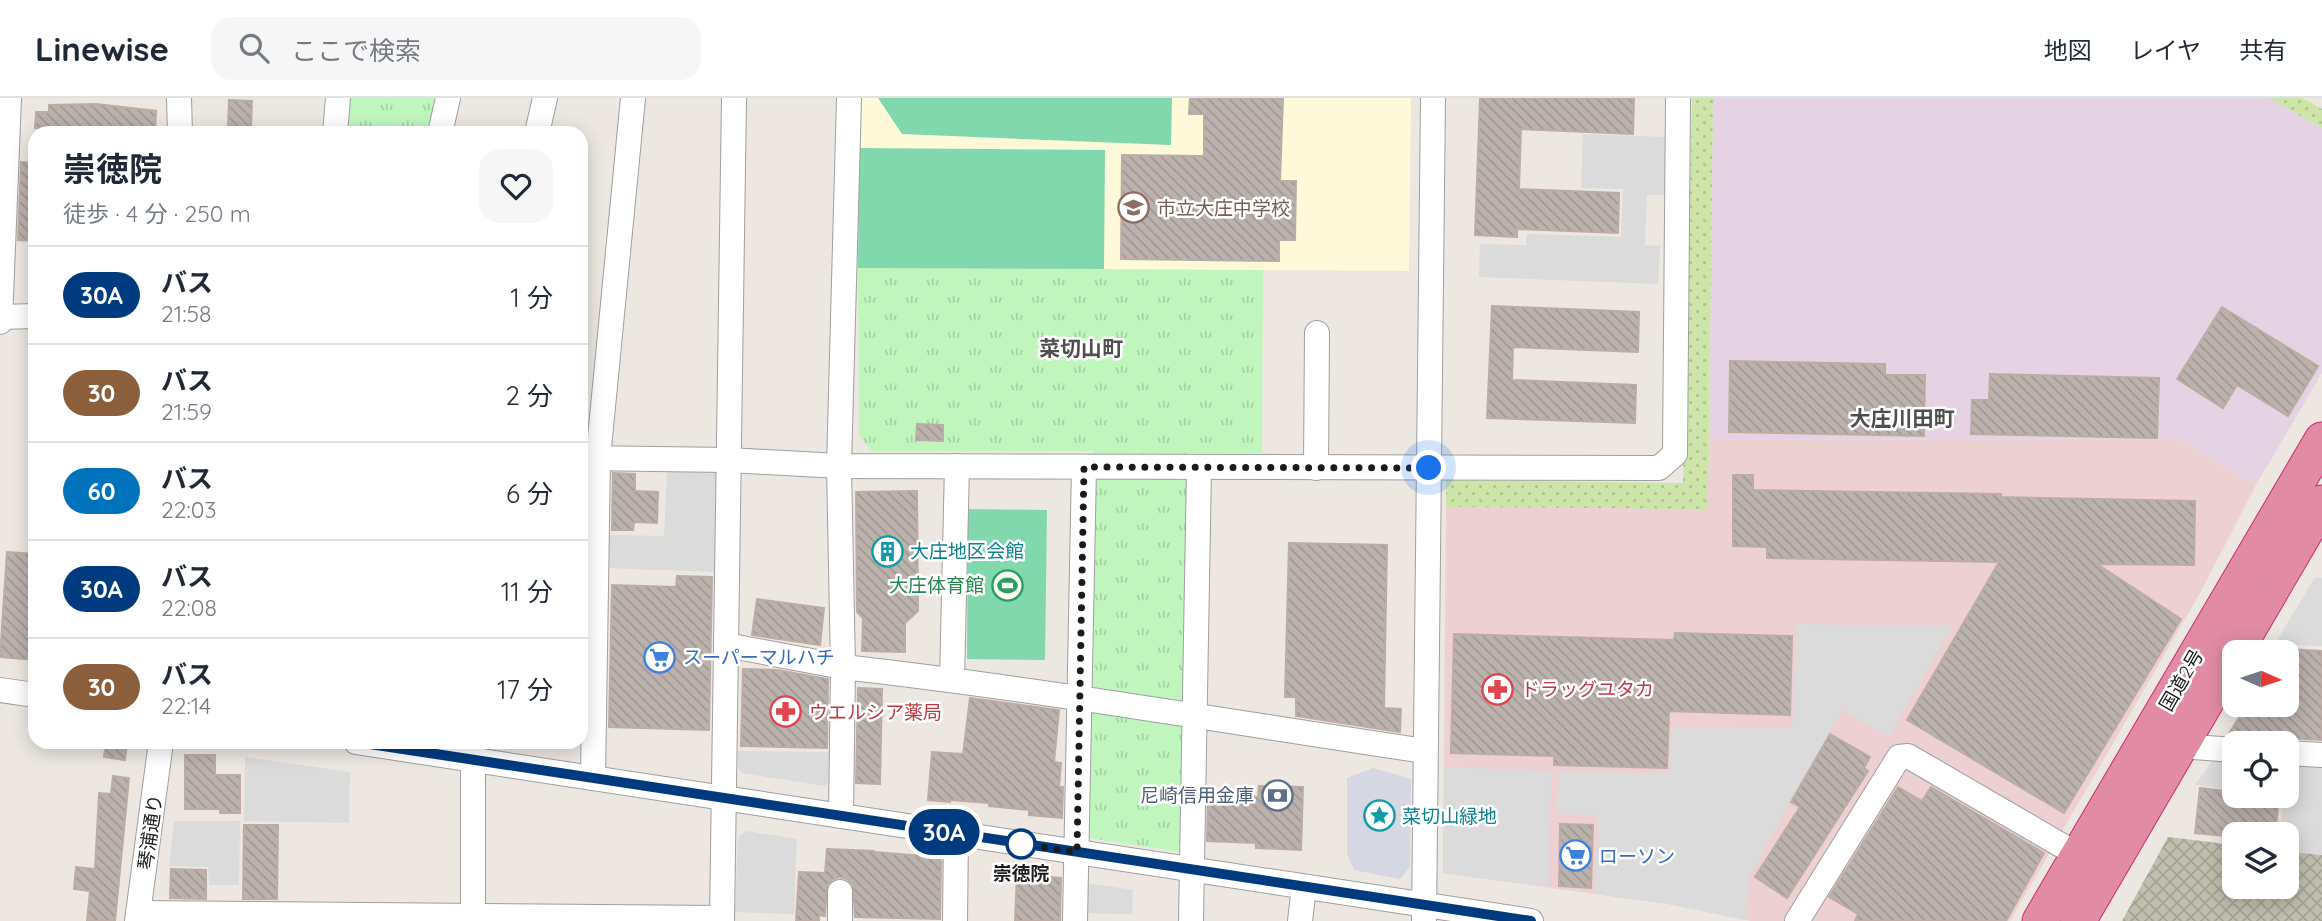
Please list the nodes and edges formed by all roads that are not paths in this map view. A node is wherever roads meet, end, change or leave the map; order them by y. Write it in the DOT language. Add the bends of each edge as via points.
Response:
graph roads {
  1 [pos="9,98"];
  2 [pos="179,98"];
  3 [pos="338,98"];
  4 [pos="448,98"];
  5 [pos="545,98"];
  6 [pos="633,98"];
  7 [pos="734,98"];
  8 [pos="849,98"];
  9 [pos="1433,98"];
  10 [pos="1678,98"];
  11 [pos="180,126"];
  12 [pos="336,126"];
  13 [pos="442,126"];
  14 [pos="539,126"];
  15 [pos="28,316"];
  16 [pos="0,317"];
  17 [pos="0,323"];
  18 [pos="1317,332"];
  19 [pos="2322,440"];
  20 [pos="590,458"];
  21 [pos="729,460"];
  22 [pos="839,466"];
  23 [pos="957,466"];
  24 [pos="1084,467"];
  25 [pos="1199,468"];
  26 [pos="1316,468"];
  27 [pos="1429,468"];
  28 [pos="2322,503"];
  29 [pos="726,645"];
  30 [pos="843,667"];
  31 [pos="952,680"];
  32 [pos="0,690"];
  33 [pos="28,694"];
  34 [pos="1079,697"];
  35 [pos="1195,716"];
  36 [pos="2179,746"];
  37 [pos="160,749"];
  38 [pos="447,749"];
  39 [pos="2222,749"];
  40 [pos="473,751"];
  41 [pos="1425,751"];
  42 [pos="2299,754"];
  43 [pos="2322,755"];
  44 [pos="593,778"];
  45 [pos="723,798"];
  46 [pos="841,816"];
  47 [pos="956,834"];
  48 [pos="1077,852"];
  49 [pos="2078,855"];
  50 [pos="1191,870"];
  51 [pos="1304,887"];
  52 [pos="840,892"];
  53 [pos="1424,913"];
  54 [pos="138,917"];
  55 [pos="473,919"];
  56 [pos="570,920"];
  57 [pos="722,920"];
  58 [pos="840,921"];
  59 [pos="955,921"];
  60 [pos="1075,921"];
  61 [pos="1191,921"];
  62 [pos="1300,921"];
  63 [pos="1531,921"];
  64 [pos="1797,921"];
  65 [pos="2040,921"];
  66 [pos="2078,921"];
  1 -- 16 [label="street"];
  2 -- 11 [label="street"];
  3 -- 12 [label="street"];
  4 -- 13 [label="street"];
  5 -- 14 [label="street"];
  6 -- 20 [label="street"];
  7 -- 21 [label="street"];
  8 -- 22 [label="street"];
  9 -- 27 [label="street"];
  10 -- 27 [label="street" via="1675,454 1659,468"];
  15 -- 16 [label="street"];
  16 -- 17 [label="street"];
  18 -- 26 [label="street"];
  19 -- 49 [label="highway, 国道2号"];
  20 -- 21 [label="street"];
  20 -- 44 [label="street"];
  21 -- 22 [label="street"];
  21 -- 29 [label="street"];
  22 -- 23 [label="street"];
  22 -- 30 [label="street"];
  23 -- 24 [label="street"];
  23 -- 31 [label="street"];
  24 -- 25 [label="street"];
  24 -- 34 [label="street"];
  25 -- 26 [label="street"];
  25 -- 35 [label="street"];
  26 -- 27 [label="street"];
  27 -- 41 [label="street"];
  28 -- 36 [label="highway, 国道2号"];
  29 -- 30 [label="street"];
  29 -- 45 [label="street"];
  30 -- 31 [label="street"];
  30 -- 46 [label="street"];
  31 -- 34 [label="street"];
  32 -- 33 [label="street"];
  34 -- 35 [label="street"];
  34 -- 48 [label="street"];
  35 -- 41 [label="street"];
  35 -- 50 [label="street"];
  36 -- 39 [label="street"];
  36 -- 66 [label="highway, 国道2号"];
  37 -- 54 [label="street, 琴浦通り"];
  38 -- 40 [label="street"];
  40 -- 44 [label="street"];
  40 -- 55 [label="street"];
  41 -- 53 [label="street"];
  42 -- 43 [label="street"];
  44 -- 45 [label="street"];
  45 -- 46 [label="street"];
  45 -- 57 [label="street"];
  46 -- 47 [label="street"];
  47 -- 48 [label="street"];
  47 -- 59 [label="street"];
  48 -- 50 [label="street"];
  48 -- 60 [label="street"];
  49 -- 64 [label="street" via="1908,756 1899,757"];
  49 -- 65 [label="highway, 国道2号"];
  50 -- 51 [label="street"];
  50 -- 61 [label="street"];
  51 -- 53 [label="street"];
  51 -- 62 [label="street"];
  52 -- 58 [label="street"];
  53 -- 63 [label="street"];
  54 -- 55 [label="street"];
  55 -- 56 [label="street"];
  56 -- 57 [label="street"];
}
